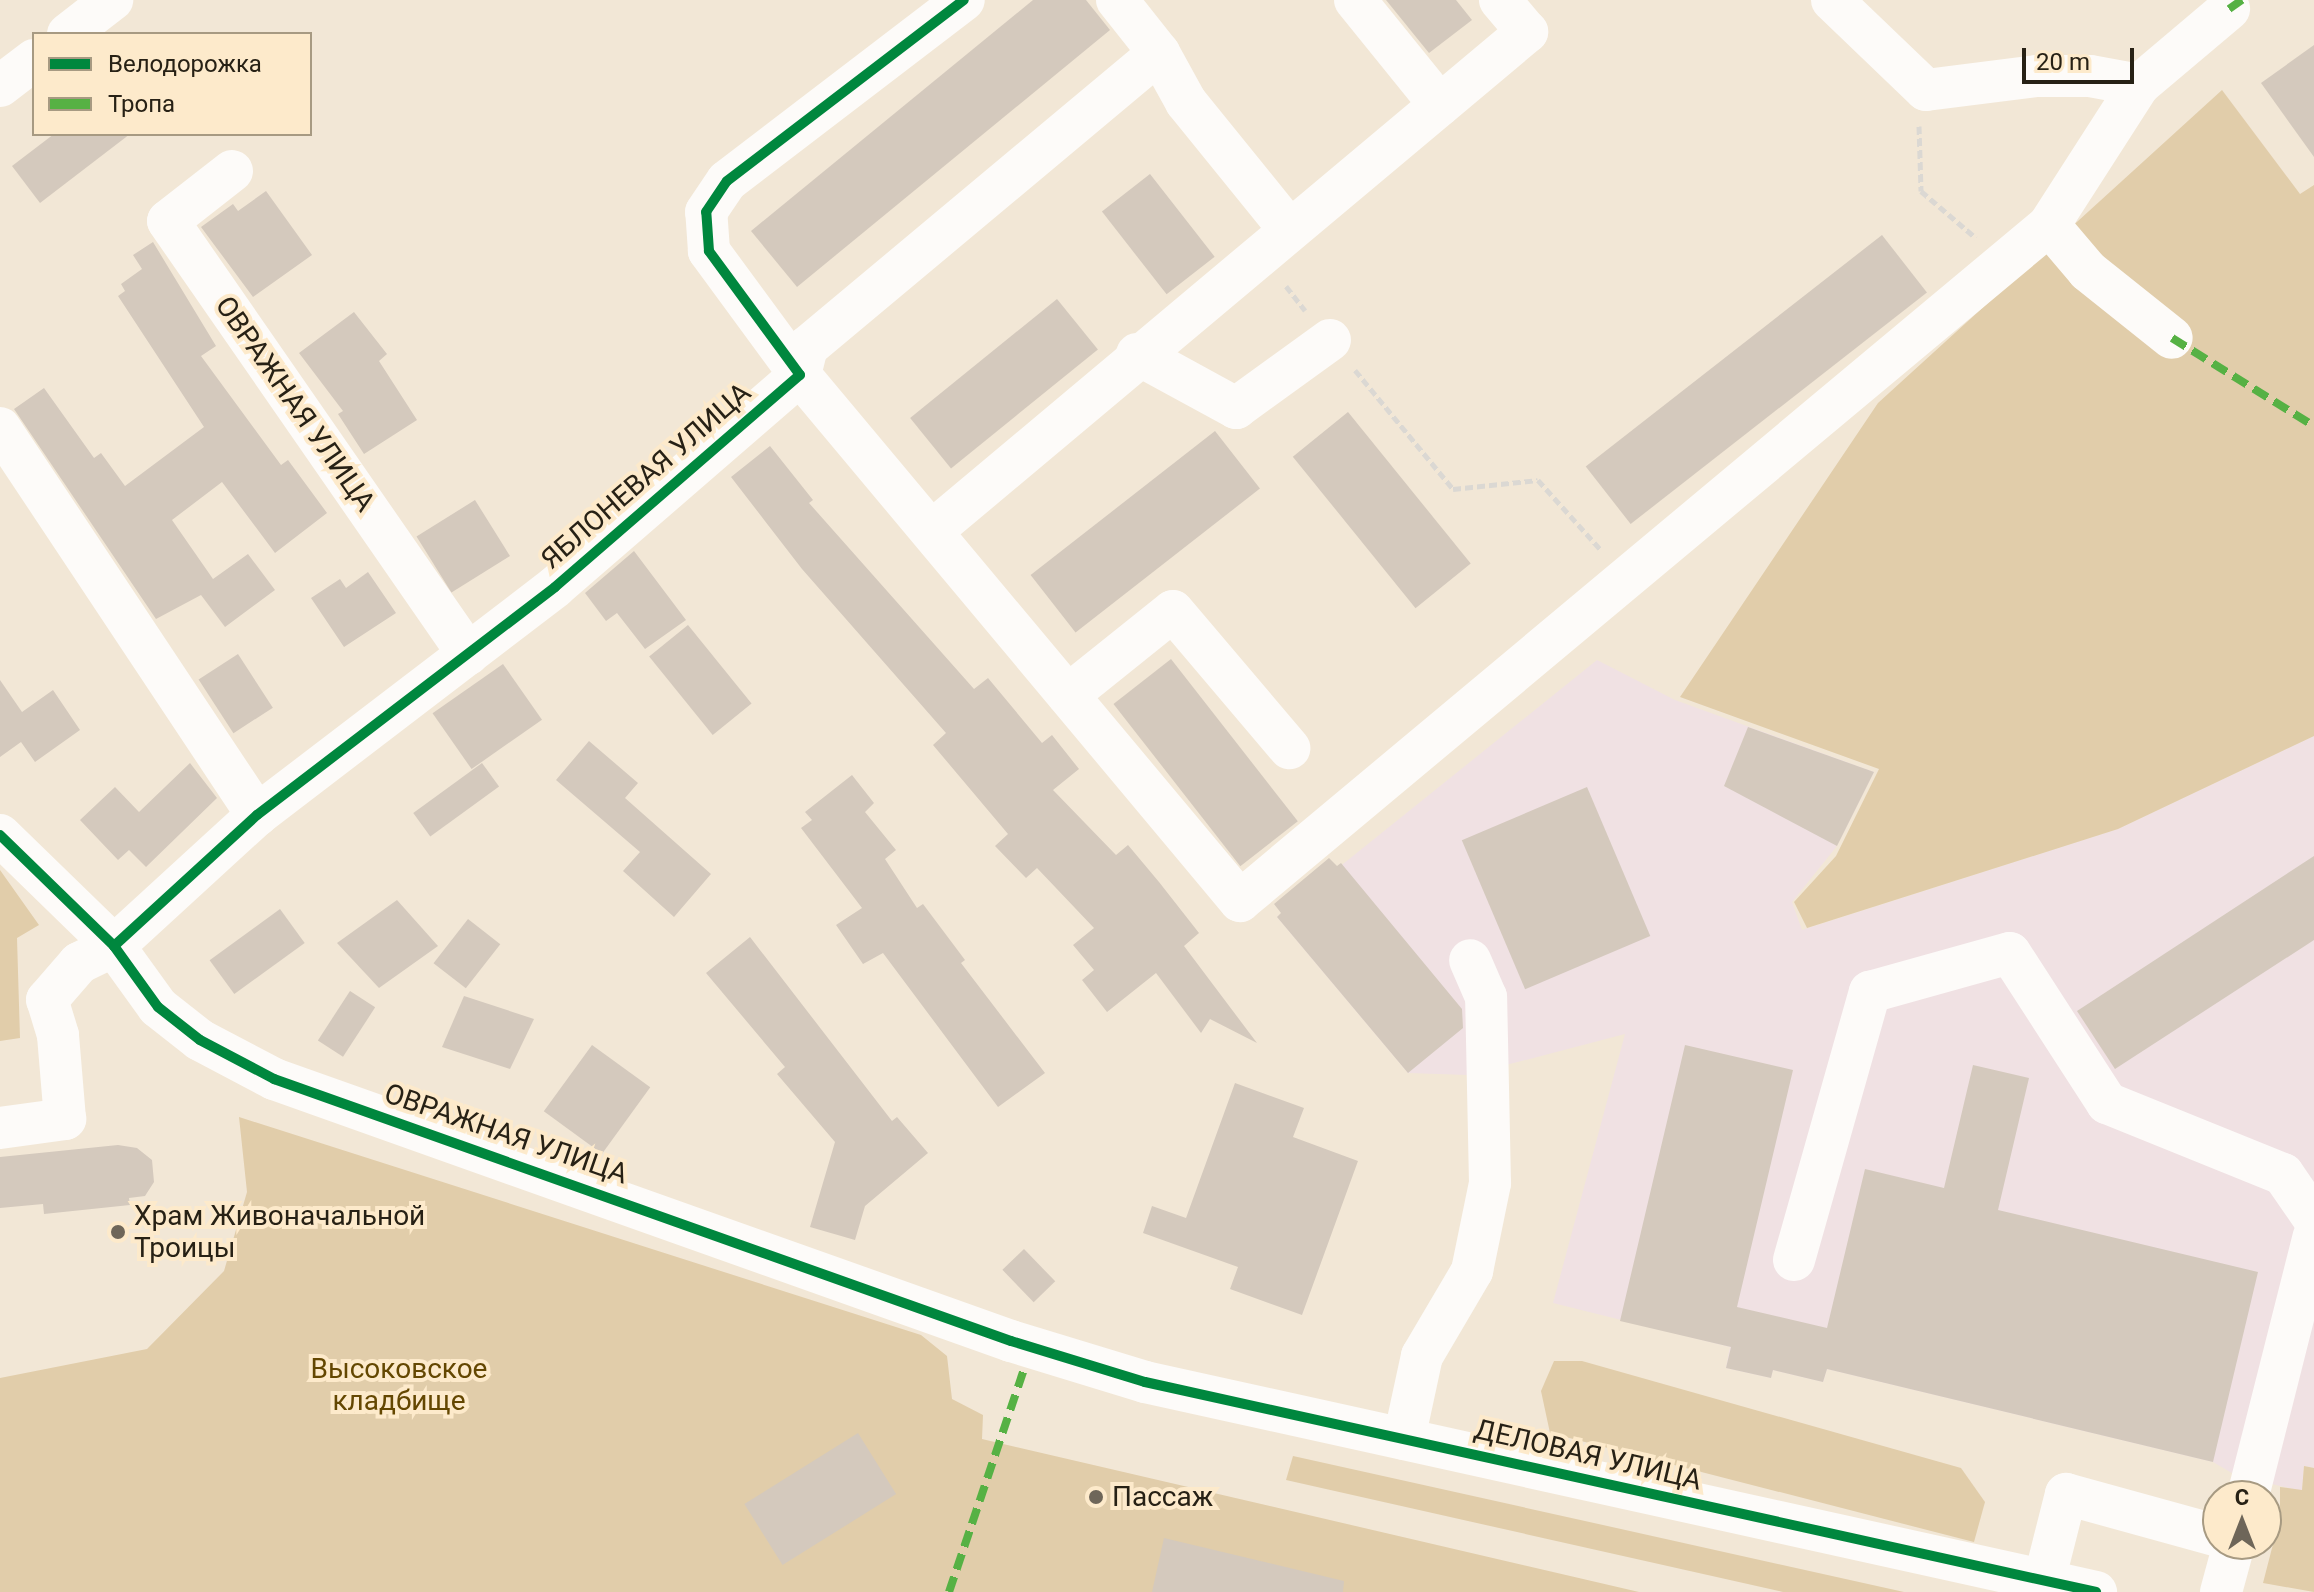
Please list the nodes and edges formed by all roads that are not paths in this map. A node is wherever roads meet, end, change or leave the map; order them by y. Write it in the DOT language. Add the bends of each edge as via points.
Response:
graph roads {
  1 [pos="112,0"];
  2 [pos="964,0"];
  3 [pos="1355,0"];
  4 [pos="1500,0"];
  5 [pos="1832,0"];
  6 [pos="2229,9"];
  7 [pos="1144,19"];
  8 [pos="71,32"];
  9 [pos="32,62"];
  10 [pos="2139,85"];
  11 [pos="0,86"];
  12 [pos="1440,105"];
  13 [pos="232,171"];
  14 [pos="2049,225"];
  15 [pos="1273,241"];
  16 [pos="2172,338"];
  17 [pos="1330,340"];
  18 [pos="1137,354"];
  19 [pos="800,375"];
  20 [pos="0,428"];
  21 [pos="932,531"];
  22 [pos="468,654"];
  23 [pos="1068,695"];
  24 [pos="1289,748"];
  25 [pos="257,815"];
  26 [pos="0,835"];
  27 [pos="114,946"];
  28 [pos="1470,960"];
  29 [pos="0,1128"];
  30 [pos="2314,1219"];
  31 [pos="2314,1236"];
  32 [pos="1794,1260"];
  33 [pos="1071,1361"];
  34 [pos="1404,1439"];
  35 [pos="2252,1480"];
  36 [pos="2202,1532"];
  37 [pos="2230,1560"];
  38 [pos="1966,1578"];
  39 [pos="2044,1581"];
  40 [pos="2096,1592"];
  41 [pos="2221,1592"];
  1 -- 8 [label="street"];
  2 -- 19 [label="street" via="727,181 706,212 709,251"];
  3 -- 12 [label="street"];
  4 -- 12 [label="street" via="1527,32"];
  5 -- 10 [label="street" via="1926,90 2037,76 2090,76"];
  6 -- 10 [label="street"];
  7 -- 15 [label="street" via="1186,102"];
  7 -- 19 [label="street" via="807,347"];
  9 -- 11 [label="street"];
  10 -- 14 [label="street"];
  12 -- 15 [label="street"];
  13 -- 22 [label="street, ОВРАЖНАЯ УЛИЦА" via="168,221"];
  14 -- 16 [label="street" via="2088,271"];
  14 -- 23 [label="street" via="1240,901"];
  15 -- 18 [label="street"];
  17 -- 18 [label="street" via="1236,408"];
  18 -- 21 [label="street"];
  19 -- 21 [label="street"];
  19 -- 22 [label="street, ЯБЛОНЕВАЯ УЛИЦА" via="555,587"];
  20 -- 25 [label="street"];
  21 -- 23 [label="street"];
  22 -- 25 [label="street, ЯБЛОНЕВАЯ УЛИЦА"];
  23 -- 24 [label="street" via="1173,611"];
  25 -- 27 [label="street, ЯБЛОНЕВАЯ УЛИЦА"];
  26 -- 27 [label="street, ОВРАЖНАЯ УЛИЦА"];
  27 -- 29 [label="street, ЯБЛОНЕВАЯ УЛИЦА" via="79,963 47,1000 58,1035 65,1119"];
  27 -- 33 [label="street, ОВРАЖНАЯ УЛИЦА" via="158,1007 200,1040 274,1079"];
  28 -- 34 [label="street" via="1486,997 1490,1183 1472,1271 1422,1356"];
  30 -- 32 [label="street" via="2283,1174 2107,1103 2010,953 1870,992"];
  31 -- 35 [label="street"];
  33 -- 34 [label="street, ДЕЛОВАЯ УЛИЦА"];
  34 -- 38 [label="street, ДЕЛОВАЯ УЛИЦА"];
  36 -- 39 [label="street" via="2066,1494"];
  37 -- 41 [label="street"];
  38 -- 39 [label="street, ДЕЛОВАЯ УЛИЦА"];
  39 -- 40 [label="street, ДЕЛОВАЯ УЛИЦА"];
}
